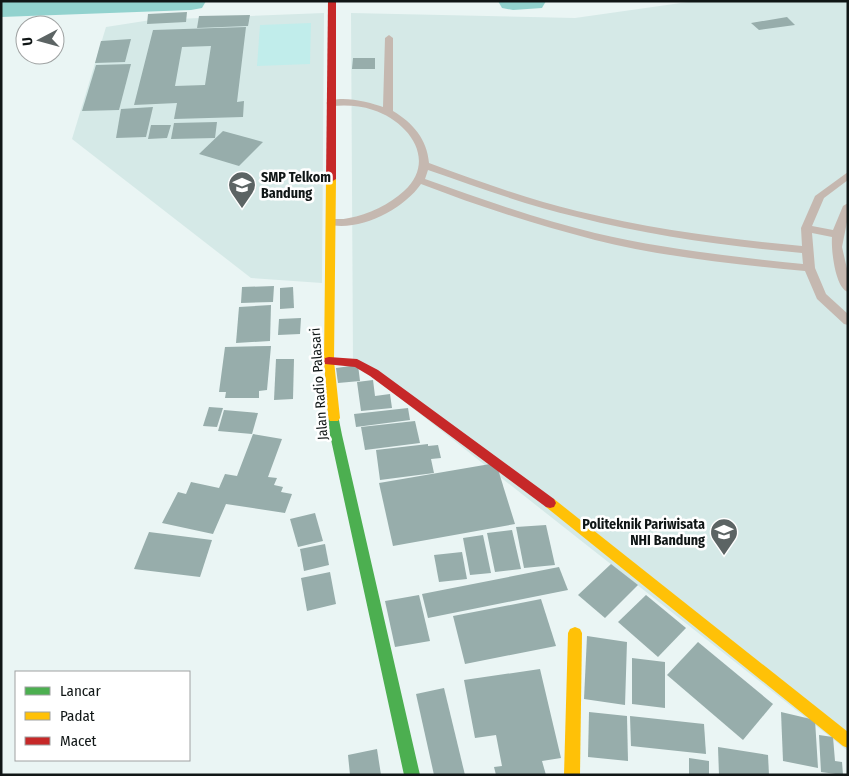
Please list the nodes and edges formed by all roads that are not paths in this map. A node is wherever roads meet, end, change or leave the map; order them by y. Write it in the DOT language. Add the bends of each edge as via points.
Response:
graph roads {
  1 [pos="332,7"];
  2 [pos="389,38"];
  3 [pos="331,103"];
  4 [pos="388,113"];
  5 [pos="424,166"];
  6 [pos="848,175"];
  7 [pos="418,180"];
  8 [pos="848,206"];
  9 [pos="330,222"];
  10 [pos="806,228"];
  11 [pos="836,234"];
  12 [pos="808,250"];
  13 [pos="809,268"];
  14 [pos="848,288"];
  15 [pos="848,321"];
  16 [pos="329,362"];
  17 [pos="575,633"];
  18 [pos="848,741"];
  19 [pos="412,775"];
  20 [pos="572,775"];
  1 -- 3 [label="street, Jalan Radio Palasari"];
  2 -- 4 [label="lane"];
  3 -- 4 [label="lane" via="355,102"];
  3 -- 9 [label="street, Jalan Radio Palasari"];
  4 -- 5 [label="lane" via="410,127 422,145"];
  5 -- 7 [label="lane"];
  5 -- 12 [label="lane" via="575,214 665,233"];
  6 -- 10 [label="lane" via="820,196"];
  7 -- 9 [label="lane" via="404,197 382,211 355,221"];
  7 -- 13 [label="lane" via="568,230 652,248"];
  8 -- 11 [label="lane"];
  9 -- 16 [label="street, Jalan Radio Palasari"];
  10 -- 11 [label="lane"];
  10 -- 12 [label="lane"];
  11 -- 14 [label="lane" via="839,269"];
  12 -- 13 [label="lane"];
  13 -- 15 [label="lane" via="821,296"];
  16 -- 18 [label="street" via="357,363 374,372 515,475"];
  16 -- 19 [label="street, Jalan Radio Palasari" via="336,435"];
  17 -- 20 [label="street"];
}
